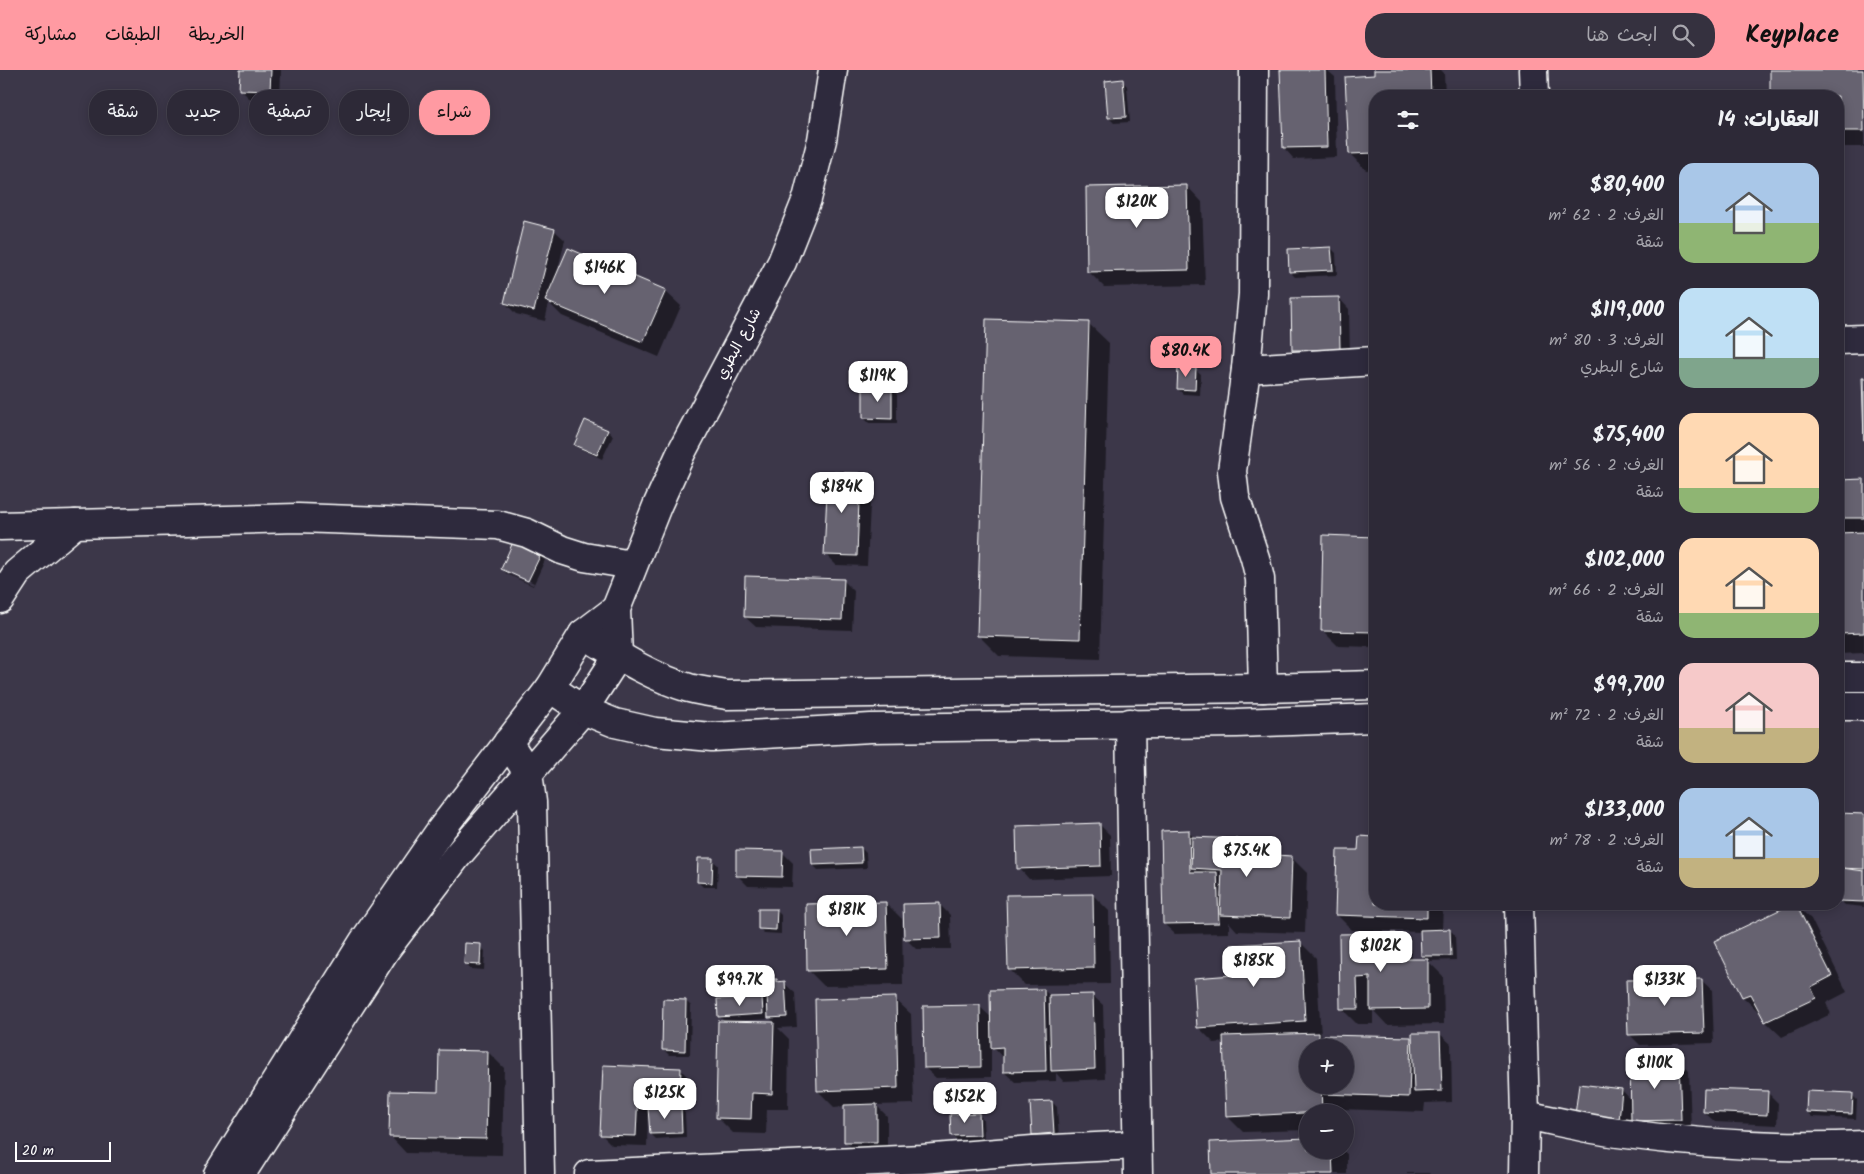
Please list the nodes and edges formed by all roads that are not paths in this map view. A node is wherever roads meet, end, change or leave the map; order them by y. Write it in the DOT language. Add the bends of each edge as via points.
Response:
graph roads {
  1 [pos="833,70"];
  2 [pos="1254,70"];
  3 [pos="1533,70"];
  4 [pos="1534,90"];
  5 [pos="1864,339"];
  6 [pos="1844,340"];
  7 [pos="1369,361"];
  8 [pos="1246,369"];
  9 [pos="75,524"];
  10 [pos="0,526"];
  11 [pos="632,565"];
  12 [pos="0,599"];
  13 [pos="616,609"];
  14 [pos="583,634"];
  15 [pos="618,656"];
  16 [pos="1844,677"];
  17 [pos="1864,677"];
  18 [pos="1369,685"];
  19 [pos="550,688"];
  20 [pos="1263,688"];
  21 [pos="1844,706"];
  22 [pos="1864,706"];
  23 [pos="583,710"];
  24 [pos="1369,718"];
  25 [pos="1130,723"];
  26 [pos="508,742"];
  27 [pos="528,773"];
  28 [pos="1519,910"];
  29 [pos="1525,1115"];
  30 [pos="1137,1145"];
  31 [pos="1864,1145"];
  32 [pos="922,1166"];
  33 [pos="218,1174"];
  34 [pos="241,1174"];
  35 [pos="540,1174"];
  36 [pos="589,1174"];
  37 [pos="1138,1174"];
  38 [pos="1524,1174"];
  1 -- 11 [label="street, شارع البطري" via="822,140 807,199 782,262 681,453"];
  2 -- 8 [label="street" via="1253,294"];
  3 -- 4 [label="street"];
  5 -- 6 [label="street"];
  7 -- 8 [label="street"];
  8 -- 20 [label="street" via="1232,471 1235,498 1260,579"];
  9 -- 10 [label="street"];
  9 -- 11 [label="street" via="298,518 498,525 528,533 584,557"];
  9 -- 12 [label="street" via="17,573"];
  11 -- 13 [label="street, شارع البطري"];
  13 -- 14 [label="street"];
  13 -- 15 [label="street"];
  14 -- 15 [label="street"];
  14 -- 19 [label="street"];
  15 -- 20 [label="street" via="688,688 726,695"];
  15 -- 23 [label="street"];
  16 -- 17 [label="street"];
  18 -- 20 [label="street"];
  19 -- 23 [label="street"];
  19 -- 26 [label="street"];
  21 -- 22 [label="street"];
  23 -- 25 [label="street" via="655,732 712,737 871,728"];
  23 -- 27 [label="street"];
  24 -- 25 [label="street"];
  25 -- 30 [label="street"];
  26 -- 27 [label="street"];
  26 -- 33 [label="street" via="440,831 364,941"];
  27 -- 34 [label="street" via="457,856 386,949"];
  27 -- 35 [label="street" via="532,802"];
  28 -- 29 [label="street"];
  29 -- 31 [label="street" via="1616,1133 1716,1145 1809,1148"];
  29 -- 38 [label="street"];
  30 -- 32 [label="street" via="1034,1150"];
  30 -- 37 [label="street"];
  32 -- 36 [label="street"];
}
